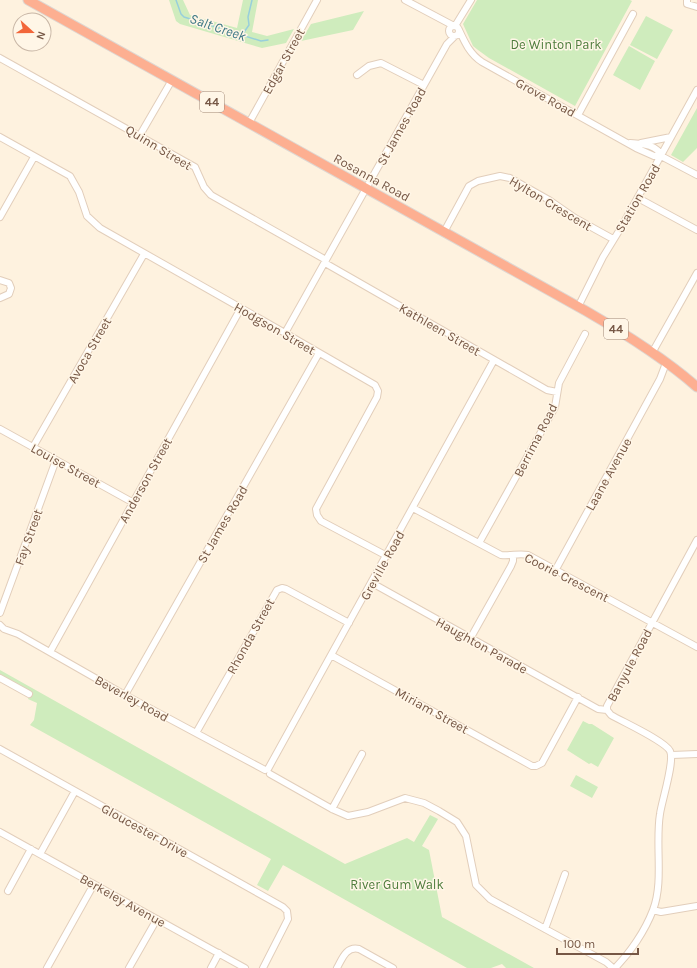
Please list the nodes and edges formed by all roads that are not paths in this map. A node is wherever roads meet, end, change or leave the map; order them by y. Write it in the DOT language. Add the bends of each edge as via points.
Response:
graph roads {
  1 [pos="28,0"];
  2 [pos="317,0"];
  3 [pos="405,0"];
  4 [pos="470,0"];
  5 [pos="687,0"];
  6 [pos="697,7"];
  7 [pos="633,14"];
  8 [pos="454,31"];
  9 [pos="0,58"];
  10 [pos="358,75"];
  11 [pos="172,80"];
  12 [pos="424,85"];
  13 [pos="697,90"];
  14 [pos="578,115"];
  15 [pos="249,123"];
  16 [pos="140,135"];
  17 [pos="0,137"];
  18 [pos="671,137"];
  19 [pos="628,143"];
  20 [pos="638,143"];
  21 [pos="661,156"];
  22 [pos="34,157"];
  23 [pos="697,175"];
  24 [pos="366,189"];
  25 [pos="638,198"];
  26 [pos="0,217"];
  27 [pos="697,230"];
  28 [pos="444,232"];
  29 [pos="613,239"];
  30 [pos="144,254"];
  31 [pos="325,262"];
  32 [pos="697,272"];
  33 [pos="0,280"];
  34 [pos="0,298"];
  35 [pos="578,307"];
  36 [pos="241,308"];
  37 [pos="285,333"];
  38 [pos="585,334"];
  39 [pos="319,353"];
  40 [pos="652,353"];
  41 [pos="494,360"];
  42 [pos="668,365"];
  43 [pos="697,387"];
  44 [pos="557,392"];
  45 [pos="0,429"];
  46 [pos="33,447"];
  47 [pos="56,460"];
  48 [pos="132,502"];
  49 [pos="413,508"];
  50 [pos="697,540"];
  51 [pos="479,543"];
  52 [pos="513,555"];
  53 [pos="387,556"];
  54 [pos="556,569"];
  55 [pos="372,583"];
  56 [pos="0,614"];
  57 [pos="652,622"];
  58 [pos="349,623"];
  59 [pos="1,627"];
  60 [pos="470,639"];
  61 [pos="697,647"];
  62 [pos="50,652"];
  63 [pos="331,654"];
  64 [pos="0,678"];
  65 [pos="29,694"];
  66 [pos="125,695"];
  67 [pos="578,697"];
  68 [pos="607,708"];
  69 [pos="196,733"];
  70 [pos="0,749"];
  71 [pos="362,754"];
  72 [pos="697,754"];
  73 [pos="672,755"];
  74 [pos="268,771"];
  75 [pos="75,791"];
  76 [pos="332,809"];
  77 [pos="0,832"];
  78 [pos="31,849"];
  79 [pos="40,854"];
  80 [pos="565,874"];
  81 [pos="94,884"];
  82 [pos="8,891"];
  83 [pos="697,906"];
  84 [pos="653,910"];
  85 [pos="157,919"];
  86 [pos="545,929"];
  87 [pos="220,953"];
  88 [pos="264,965"];
  89 [pos="47,968"];
  90 [pos="129,968"];
  91 [pos="211,968"];
  92 [pos="245,968"];
  93 [pos="259,968"];
  94 [pos="337,968"];
  95 [pos="393,968"];
  96 [pos="614,968"];
  1 -- 11 [label="highway, Rosanna Road / 44"];
  2 -- 15 [label="street, Edgar Street"];
  3 -- 8 [label="street, Grove Road"];
  4 -- 8 [label="street, St James Road"];
  5 -- 6 [label="street" via="687,4"];
  7 -- 14 [label="street"];
  8 -- 12 [label="street, St James Road"];
  8 -- 14 [label="street, Grove Road" via="482,62"];
  9 -- 16 [label="street, Quinn Street"];
  10 -- 12 [label="street" via="369,66 381,63"];
  11 -- 15 [label="highway, Rosanna Road / 44"];
  11 -- 16 [label="street"];
  12 -- 24 [label="street, St James Road"];
  13 -- 18 [label="street, Station Road"];
  14 -- 19 [label="street, Grove Road"];
  15 -- 24 [label="highway, Rosanna Road / 44"];
  16 -- 31 [label="street, Quinn Street" via="195,168 211,195"];
  17 -- 22 [label="street, Hodgson Street"];
  18 -- 20 [label="street"];
  18 -- 21 [label="street, Station Road"];
  19 -- 20 [label="street, Grove Road"];
  19 -- 21 [label="street, Grove Road" via="653,156"];
  20 -- 21 [label="street, Grove Road" via="655,149"];
  21 -- 23 [label="street, Grove Road"];
  21 -- 25 [label="street, Station Road"];
  22 -- 26 [label="street"];
  22 -- 30 [label="street, Hodgson Street" via="70,176 79,192 87,216 100,228"];
  24 -- 28 [label="highway, Rosanna Road / 44"];
  24 -- 31 [label="street, St James Road"];
  25 -- 27 [label="street"];
  25 -- 29 [label="street, Station Road"];
  28 -- 29 [label="street, Hylton Crescent" via="472,184 500,176 510,178"];
  28 -- 35 [label="highway, Rosanna Road / 44"];
  29 -- 35 [label="street, Station Road"];
  30 -- 36 [label="street, Hodgson Street"];
  30 -- 46 [label="street, Avoca Street"];
  31 -- 37 [label="street, St James Road"];
  31 -- 41 [label="street, Kathleen Street"];
  32 -- 40 [label="street"];
  33 -- 34 [label="street" via="8,283 11,288 9,294"];
  35 -- 40 [label="highway, Rosanna Road / 44"];
  36 -- 37 [label="street, Hodgson Street"];
  36 -- 48 [label="street, Anderson Street"];
  37 -- 39 [label="street, Hodgson Street"];
  38 -- 44 [label="street, Berrima Road" via="559,383"];
  39 -- 53 [label="street, Hodgson Street" via="375,385 378,397 316,509 318,515 321,521"];
  39 -- 66 [label="street, St James Road"];
  40 -- 42 [label="highway, Rosanna Road / 44"];
  41 -- 44 [label="street, Kathleen Street" via="547,390"];
  41 -- 49 [label="street, Greville Road"];
  42 -- 43 [label="highway, Rosanna Road / 44"];
  42 -- 54 [label="street, Laane Avenue"];
  44 -- 51 [label="street, Berrima Road" via="555,407"];
  45 -- 46 [label="street, Louise Street"];
  46 -- 47 [label="street, Louise Street"];
  47 -- 48 [label="street, Louise Street"];
  47 -- 56 [label="street, Fay Street"];
  48 -- 62 [label="street, Anderson Street"];
  49 -- 51 [label="street, Coorie Crescent"];
  49 -- 53 [label="street, Greville Road"];
  50 -- 57 [label="street, Banyule Road"];
  51 -- 52 [label="street, Coorie Crescent" via="501,555"];
  52 -- 54 [label="street, Coorie Crescent" via="528,555"];
  52 -- 60 [label="street" via="511,566"];
  53 -- 55 [label="street, Greville Road"];
  54 -- 57 [label="street, Coorie Crescent"];
  55 -- 58 [label="street, Greville Road"];
  55 -- 60 [label="street, Haughton Parade"];
  57 -- 61 [label="street, Coorie Crescent"];
  57 -- 68 [label="street, Banyule Road"];
  58 -- 63 [label="street, Greville Road"];
  58 -- 69 [label="street, Rhonda Street" via="286,589 276,591"];
  59 -- 62 [label="street, Beverley Road"];
  60 -- 67 [label="street, Haughton Parade"];
  62 -- 66 [label="street, Beverley Road"];
  63 -- 67 [label="street, Miriam Street" via="532,766 542,763"];
  63 -- 74 [label="street, Greville Road"];
  64 -- 65 [label="street"];
  66 -- 69 [label="street, Beverley Road"];
  67 -- 68 [label="street, Haughton Parade" via="598,709"];
  68 -- 73 [label="street, Banyule Road" via="611,715 666,746"];
  69 -- 74 [label="street, Beverley Road"];
  70 -- 75 [label="street, Gloucester Drive"];
  71 -- 76 [label="street"];
  72 -- 73 [label="street"];
  73 -- 84 [label="street" via="662,799 657,894"];
  74 -- 76 [label="street, Beverley Road"];
  75 -- 79 [label="street"];
  75 -- 88 [label="street, Gloucester Drive" via="283,907 288,914 287,921"];
  76 -- 86 [label="street, Beverley Road" via="348,816 368,812 405,798 424,803 439,811 457,822 466,836 476,885 490,899"];
  77 -- 78 [label="street, Berkeley Avenue"];
  78 -- 79 [label="street, Berkeley Avenue"];
  78 -- 82 [label="street"];
  79 -- 81 [label="street, Berkeley Avenue"];
  80 -- 86 [label="street"];
  81 -- 85 [label="street, Berkeley Avenue"];
  81 -- 89 [label="street"];
  83 -- 84 [label="street" via="660,912"];
  84 -- 96 [label="street" via="639,937 622,962"];
  85 -- 87 [label="street, Berkeley Avenue"];
  85 -- 90 [label="street"];
  86 -- 96 [label="street, Beverley Road"];
  87 -- 91 [label="street"];
  87 -- 92 [label="street, Berkeley Avenue"];
  88 -- 93 [label="street"];
  94 -- 95 [label="street" via="346,952 354,948"];
}
